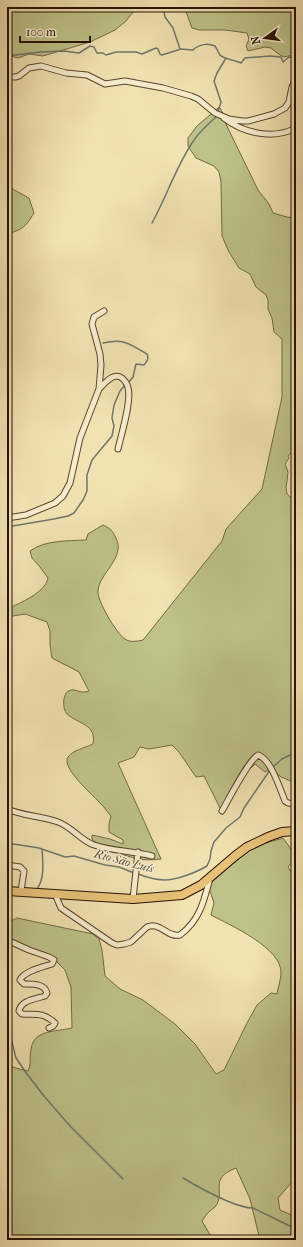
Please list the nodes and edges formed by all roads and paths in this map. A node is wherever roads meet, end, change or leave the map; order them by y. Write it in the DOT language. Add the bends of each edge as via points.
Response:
graph roads {
  1 [pos="7,77"];
  2 [pos="296,80"];
  3 [pos="222,116"];
  4 [pos="296,128"];
  5 [pos="104,311"];
  6 [pos="99,389"];
  7 [pos="118,449"];
  8 [pos="7,518"];
  9 [pos="296,804"];
  10 [pos="7,809"];
  11 [pos="222,811"];
  12 [pos="296,831"];
  13 [pos="138,852"];
  14 [pos="152,856"];
  15 [pos="7,866"];
  16 [pos="210,878"];
  17 [pos="7,890"];
  18 [pos="21,892"];
  19 [pos="55,894"];
  20 [pos="133,899"];
  21 [pos="7,940"];
  22 [pos="49,1028"];
  1 -- 3 [label="street" via="19,76 29,68 41,66 87,76 105,84 125,81 191,96"];
  2 -- 3 [label="street" via="287,106 280,111 248,121"];
  3 -- 4 [label="street" via="231,124 260,134 288,132"];
  5 -- 6 [label="street" via="94,317 92,324 100,354"];
  6 -- 7 [label="street" via="108,380 118,376 129,389"];
  6 -- 8 [label="street" via="80,438 70,483 63,496 55,503 34,512"];
  9 -- 11 [label="street" via="285,800 269,767 261,756 256,756"];
  10 -- 13 [label="street" via="58,822 95,846"];
  12 -- 16 [label="main road" via="268,836 248,847"];
  13 -- 14 [label="street"];
  13 -- 20 [label="street"];
  15 -- 18 [label="street" via="20,867 24,871"];
  16 -- 19 [label="street" via="205,899 196,919 180,935 172,935 155,925 150,925 131,942 117,945 61,908"];
  16 -- 20 [label="main road" via="182,895"];
  17 -- 18 [label="main road"];
  18 -- 19 [label="main road"];
  19 -- 20 [label="main road"];
  21 -- 22 [label="street" via="54,960 52,964 20,978 24,984 46,989 45,996 23,1004 20,1011 22,1014 39,1014 47,1017 55,1023"];
}
